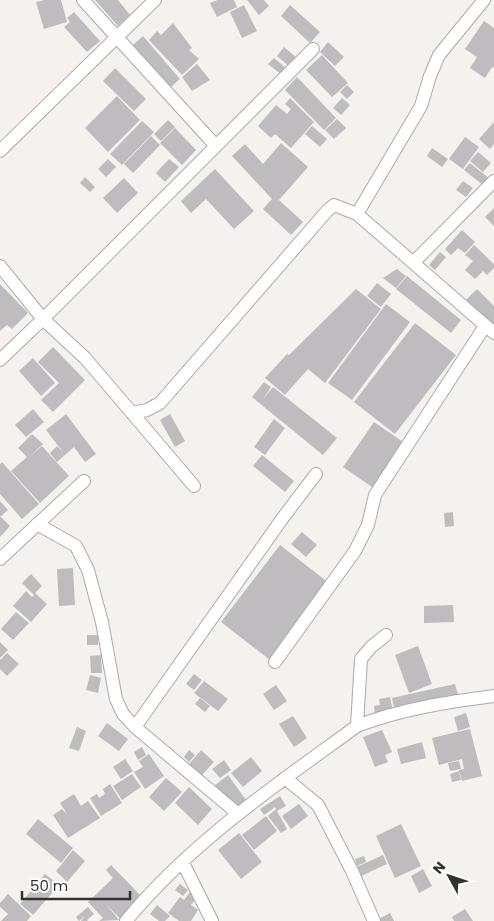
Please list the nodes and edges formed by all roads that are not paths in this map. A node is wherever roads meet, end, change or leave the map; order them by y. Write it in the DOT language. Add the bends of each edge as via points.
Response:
graph roads {
  1 [pos="83,0"];
  2 [pos="154,0"];
  3 [pos="484,0"];
  4 [pos="116,38"];
  5 [pos="312,49"];
  6 [pos="215,145"];
  7 [pos="0,151"];
  8 [pos="494,181"];
  9 [pos="357,214"];
  10 [pos="414,262"];
  11 [pos="0,266"];
  12 [pos="43,319"];
  13 [pos="489,330"];
  14 [pos="0,360"];
  15 [pos="132,413"];
  16 [pos="316,474"];
  17 [pos="84,480"];
  18 [pos="194,486"];
  19 [pos="37,524"];
  20 [pos="0,559"];
  21 [pos="386,635"];
  22 [pos="275,662"];
  23 [pos="494,696"];
  24 [pos="135,726"];
  25 [pos="357,726"];
  26 [pos="285,778"];
  27 [pos="237,813"];
  28 [pos="183,864"];
  29 [pos="126,921"];
  30 [pos="212,921"];
  31 [pos="374,921"];
  1 -- 4 [label="street"];
  2 -- 4 [label="street"];
  3 -- 9 [label="street" via="439,55 421,106"];
  4 -- 6 [label="street"];
  4 -- 7 [label="street"];
  5 -- 6 [label="street"];
  6 -- 12 [label="street"];
  8 -- 10 [label="street"];
  9 -- 10 [label="street"];
  9 -- 15 [label="street" via="334,205 326,211 160,403"];
  10 -- 13 [label="street"];
  11 -- 12 [label="street"];
  12 -- 14 [label="street"];
  12 -- 15 [label="street" via="85,358"];
  13 -- 22 [label="street" via="376,494 368,525 354,551"];
  15 -- 18 [label="street"];
  16 -- 24 [label="street"];
  17 -- 19 [label="street"];
  19 -- 20 [label="street"];
  19 -- 24 [label="street" via="76,546 88,570 102,622 116,699 123,714"];
  21 -- 25 [label="street" via="361,659"];
  23 -- 25 [label="street" via="446,702"];
  24 -- 27 [label="street"];
  25 -- 26 [label="street"];
  26 -- 27 [label="street"];
  26 -- 31 [label="street" via="318,805"];
  27 -- 28 [label="street"];
  28 -- 29 [label="street"];
  28 -- 30 [label="street"];
}
